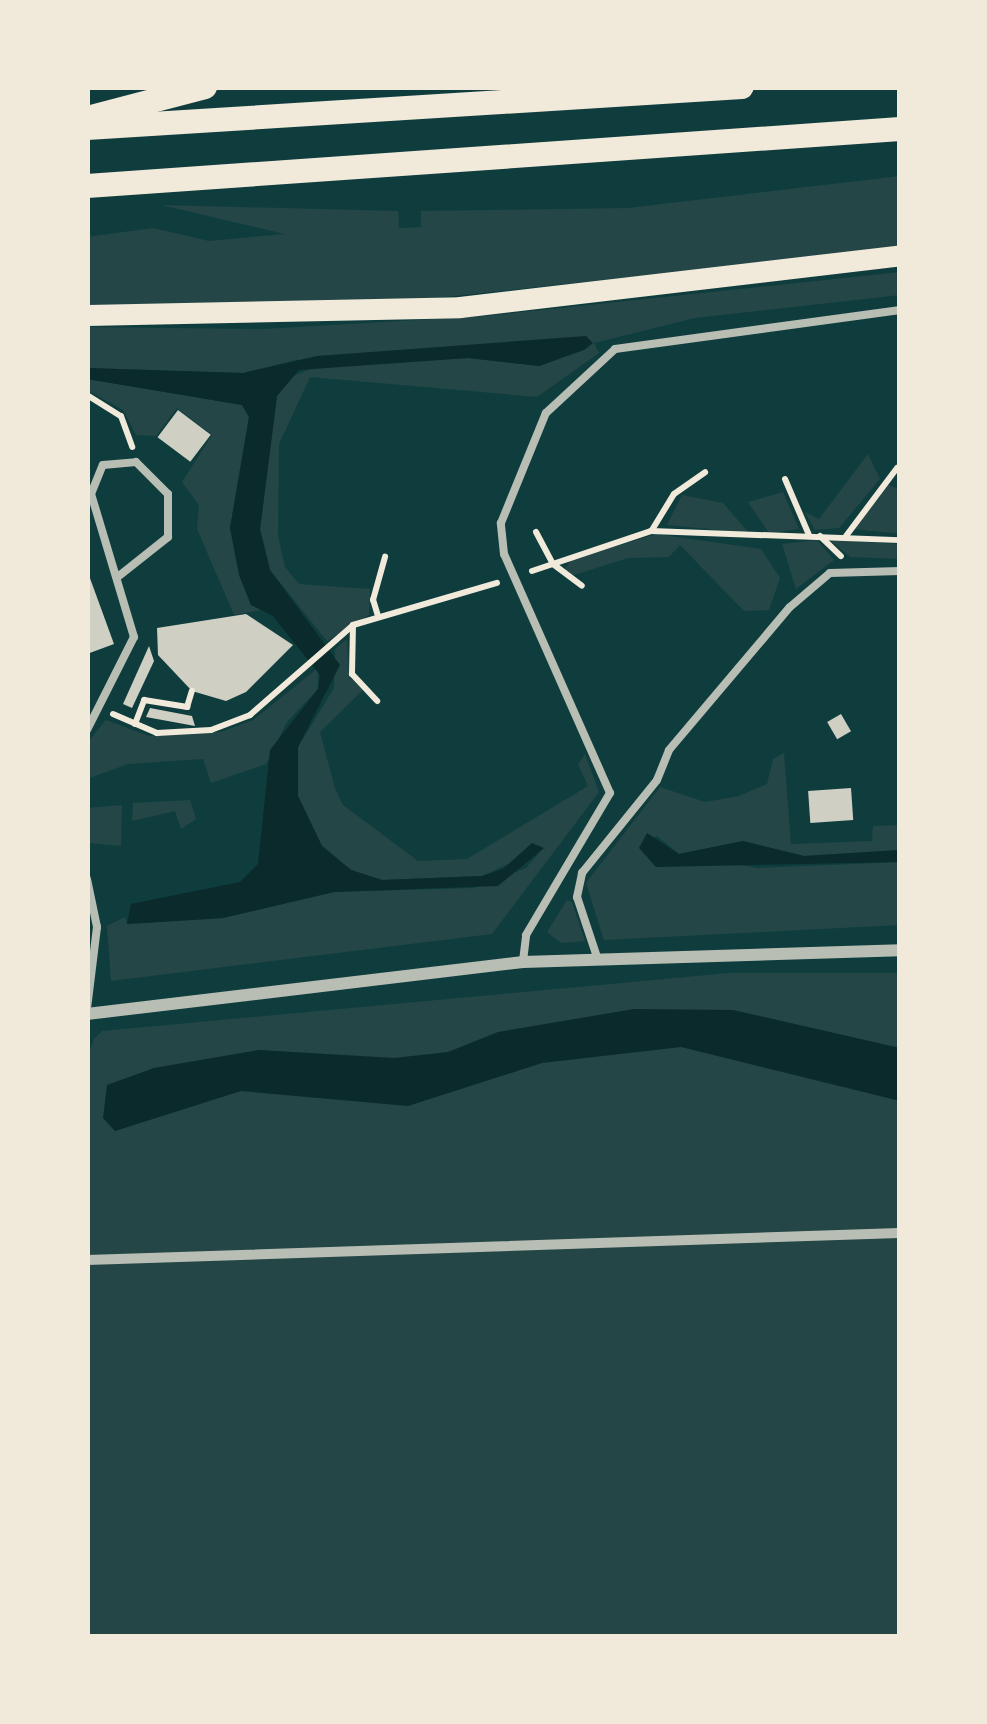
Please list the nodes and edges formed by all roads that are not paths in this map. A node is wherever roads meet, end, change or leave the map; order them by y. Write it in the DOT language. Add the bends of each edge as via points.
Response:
graph roads {
  1 [pos="205,87"];
  2 [pos="742,87"];
  3 [pos="87,118"];
  4 [pos="87,128"];
  5 [pos="900,129"];
  6 [pos="87,186"];
  7 [pos="900,255"];
  8 [pos="900,310"];
  9 [pos="87,315"];
  10 [pos="900,571"];
  11 [pos="119,576"];
  12 [pos="87,730"];
  13 [pos="87,879"];
  14 [pos="89,937"];
  15 [pos="900,950"];
  16 [pos="598,960"];
  17 [pos="523,962"];
  18 [pos="87,1011"];
  19 [pos="900,1233"];
  20 [pos="87,1260"];
  1 -- 3 [label="highway"];
  2 -- 4 [label="highway"];
  5 -- 6 [label="highway"];
  7 -- 9 [label="main road" via="460,307"];
  8 -- 17 [label="lane" via="614,349 546,413 501,523 512,579 610,793 526,935"];
  10 -- 16 [label="lane" via="830,573 790,607 678,739 582,873 577,897"];
  11 -- 11 [label="lane" via="91,494 103,465 136,462 168,494 168,537"];
  11 -- 12 [label="lane" via="134,637"];
  13 -- 14 [label="lane" via="96,904"];
  14 -- 18 [label="lane"];
  15 -- 16 [label="street"];
  16 -- 17 [label="street"];
  17 -- 18 [label="street"];
  19 -- 20 [label="street"];
}
